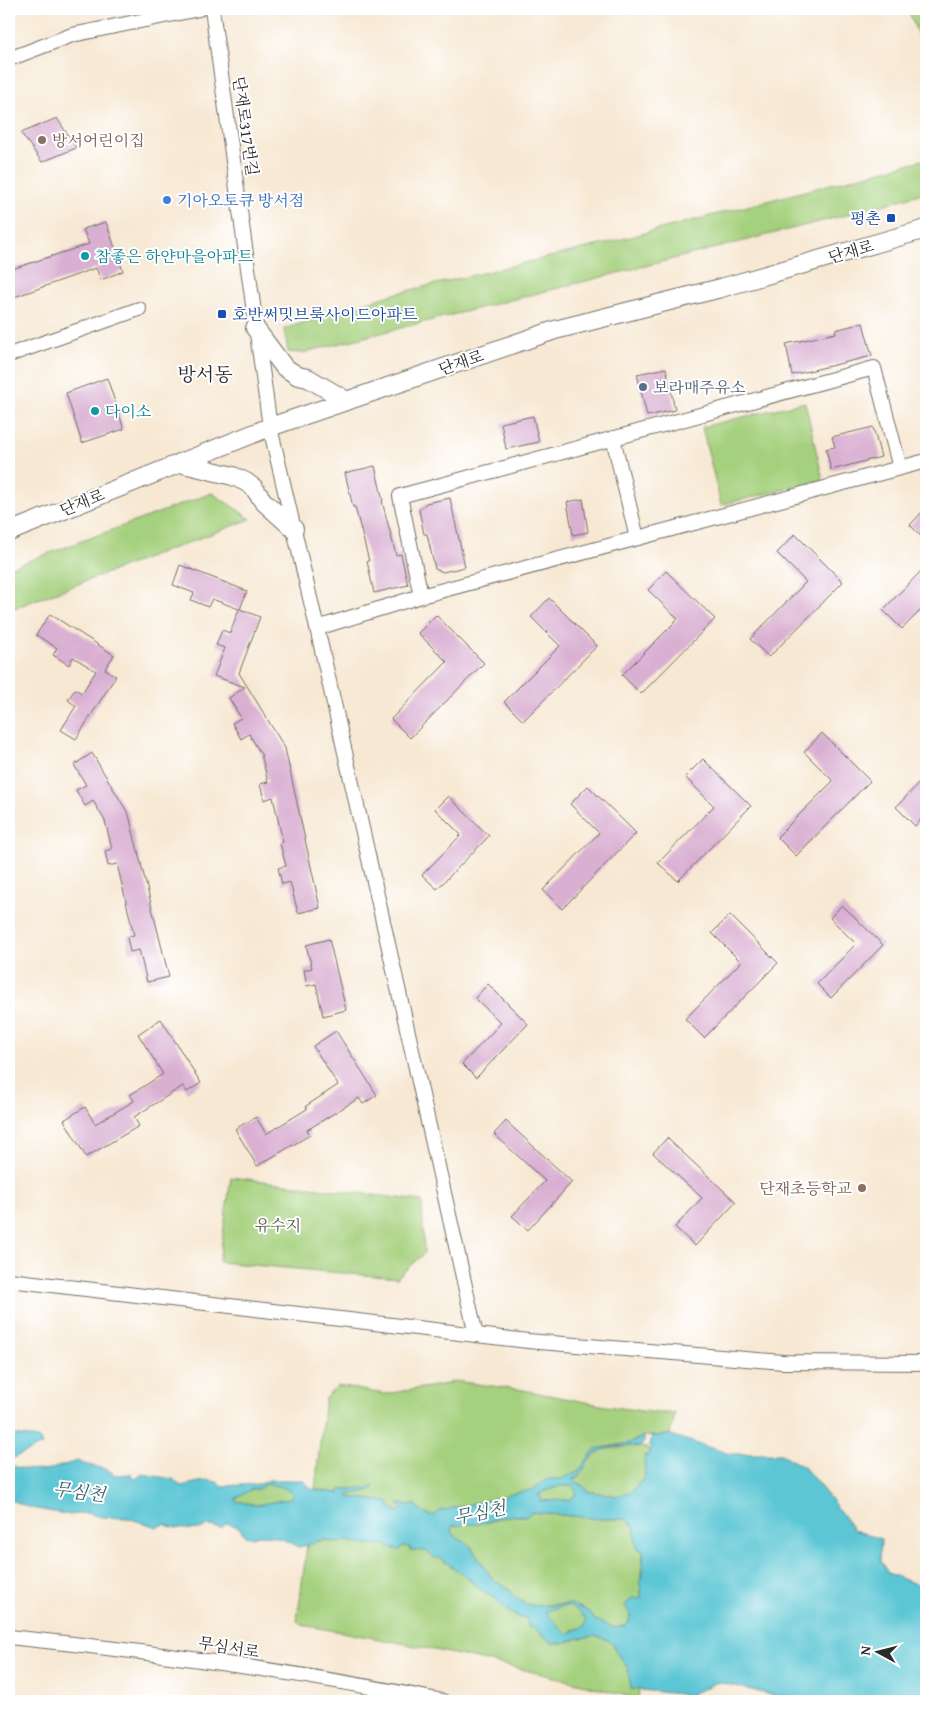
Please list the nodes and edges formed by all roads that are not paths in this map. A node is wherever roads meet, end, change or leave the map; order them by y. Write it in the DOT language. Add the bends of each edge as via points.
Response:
graph roads {
  1 [pos="199,9"];
  2 [pos="212,9"];
  3 [pos="9,59"];
  4 [pos="926,229"];
  5 [pos="138,309"];
  6 [pos="255,328"];
  7 [pos="9,355"];
  8 [pos="348,401"];
  9 [pos="270,427"];
  10 [pos="614,438"];
  11 [pos="926,461"];
  12 [pos="180,463"];
  13 [pos="900,468"];
  14 [pos="294,529"];
  15 [pos="9,532"];
  16 [pos="637,538"];
  17 [pos="421,596"];
  18 [pos="318,628"];
  19 [pos="9,1280"];
  20 [pos="476,1335"];
  21 [pos="926,1363"];
  22 [pos="9,1637"];
  23 [pos="443,1701"];
  1 -- 3 [label="street" via="72,35"];
  2 -- 6 [label="street, 단재로317번길"];
  4 -- 8 [label="street, 단재로" via="721,288 555,330"];
  5 -- 7 [label="street"];
  6 -- 8 [label="street" via="284,368"];
  6 -- 9 [label="street, 단재로317번길"];
  8 -- 9 [label="street, 단재로"];
  9 -- 12 [label="street, 단재로"];
  9 -- 14 [label="street, 단재로317번길"];
  10 -- 13 [label="street" via="874,368"];
  10 -- 16 [label="street"];
  10 -- 17 [label="street" via="400,496"];
  11 -- 13 [label="street"];
  12 -- 14 [label="street" via="246,482"];
  12 -- 15 [label="street, 단재로"];
  13 -- 16 [label="street"];
  14 -- 18 [label="street, 단재로317번길"];
  16 -- 17 [label="street"];
  17 -- 18 [label="street"];
  18 -- 20 [label="street, 단재로317번길"];
  19 -- 20 [label="street"];
  20 -- 21 [label="street" via="782,1362"];
  22 -- 23 [label="street, 무심서로" via="145,1652 350,1682"];
}
